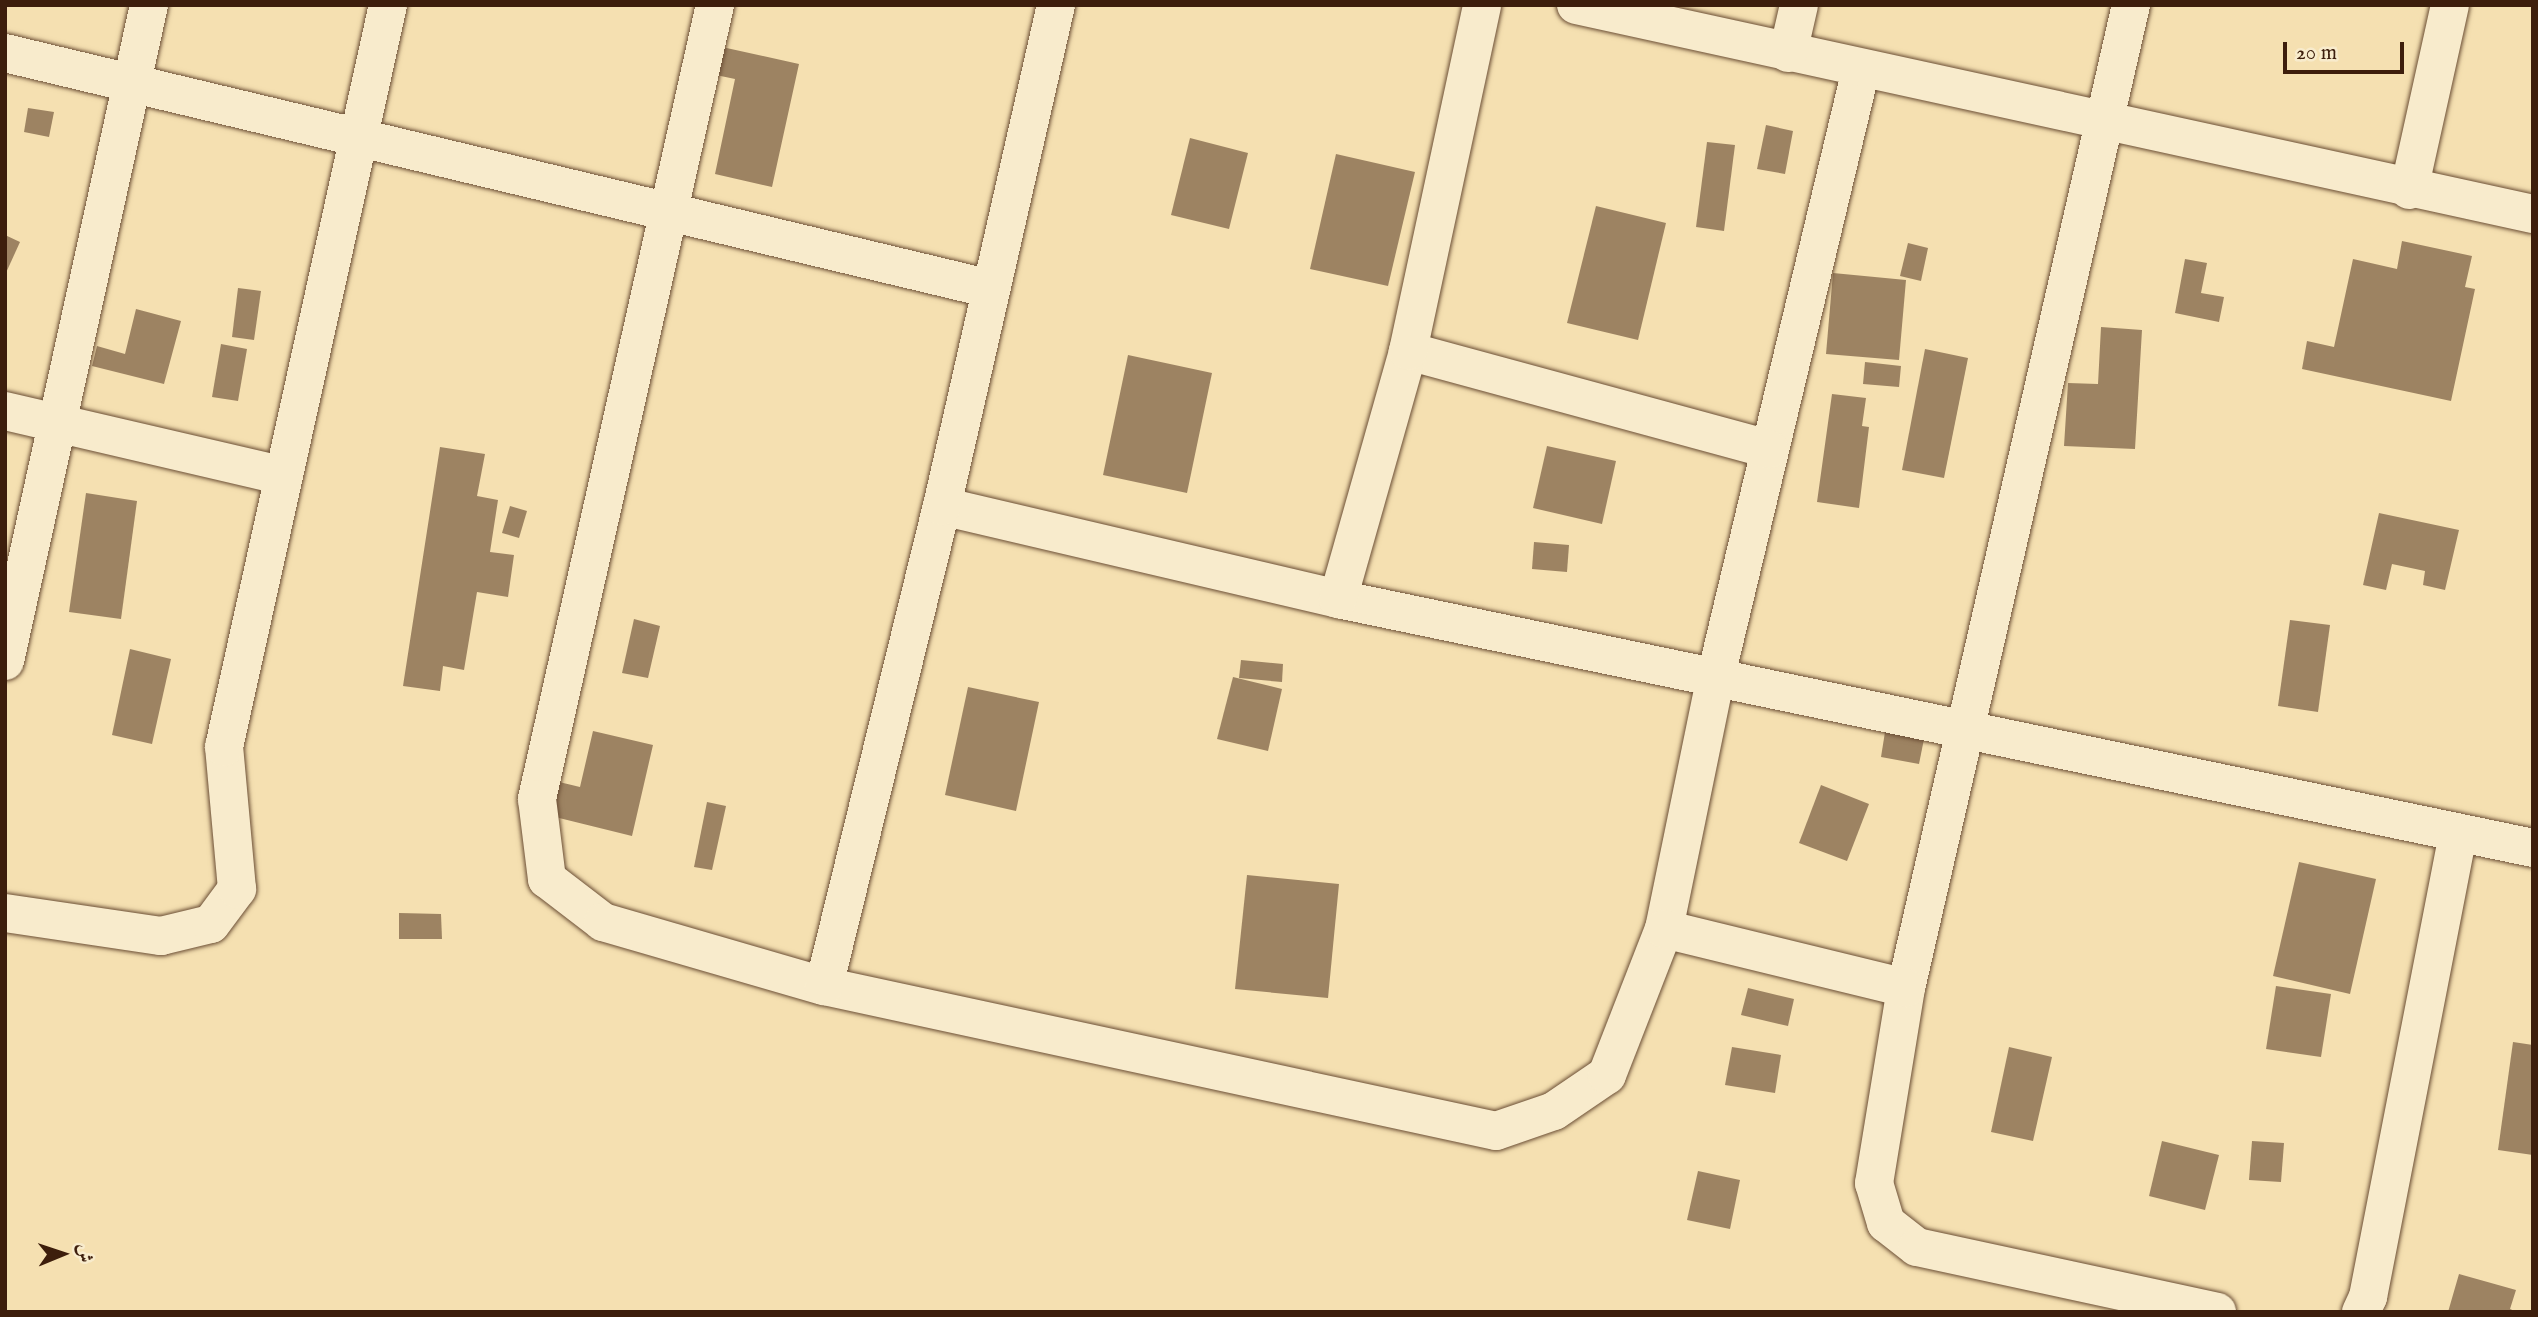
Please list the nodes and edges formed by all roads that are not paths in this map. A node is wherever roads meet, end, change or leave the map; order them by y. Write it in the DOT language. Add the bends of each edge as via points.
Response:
graph roads {
  1 [pos="149,5"];
  2 [pos="388,5"];
  3 [pos="715,5"];
  4 [pos="1056,5"];
  5 [pos="1482,5"];
  6 [pos="1576,5"];
  7 [pos="1799,5"];
  8 [pos="2131,5"];
  9 [pos="2450,5"];
  10 [pos="5,53"];
  11 [pos="1788,53"];
  12 [pos="1861,69"];
  13 [pos="132,81"];
  14 [pos="2104,117"];
  15 [pos="358,140"];
  16 [pos="2409,190"];
  17 [pos="2533,214"];
  18 [pos="671,215"];
  19 [pos="991,289"];
  20 [pos="1408,351"];
  21 [pos="5,411"];
  22 [pos="56,422"];
  23 [pos="1769,449"];
  24 [pos="284,476"];
  25 [pos="942,506"];
  26 [pos="1338,599"];
  27 [pos="5,661"];
  28 [pos="1716,676"];
  29 [pos="1966,727"];
  30 [pos="2458,833"];
  31 [pos="2533,848"];
  32 [pos="5,913"];
  33 [pos="1664,929"];
  34 [pos="824,986"];
  35 [pos="1906,988"];
  36 [pos="2217,1312"];
  37 [pos="2361,1312"];
  1 -- 13 [label="street"];
  2 -- 15 [label="street"];
  3 -- 18 [label="street"];
  4 -- 19 [label="street"];
  5 -- 20 [label="street"];
  6 -- 11 [label="street"];
  7 -- 11 [label="street"];
  8 -- 14 [label="street"];
  9 -- 16 [label="street"];
  10 -- 13 [label="street"];
  11 -- 12 [label="street"];
  12 -- 14 [label="street"];
  12 -- 23 [label="street"];
  13 -- 15 [label="street"];
  13 -- 22 [label="street"];
  14 -- 16 [label="street"];
  14 -- 29 [label="street"];
  15 -- 18 [label="street"];
  15 -- 24 [label="street"];
  16 -- 17 [label="street"];
  18 -- 19 [label="street"];
  18 -- 34 [label="street" via="537,799 547,879 603,922"];
  19 -- 25 [label="street"];
  20 -- 23 [label="street"];
  20 -- 26 [label="street"];
  21 -- 22 [label="street"];
  22 -- 24 [label="street"];
  22 -- 27 [label="street"];
  23 -- 28 [label="street"];
  24 -- 32 [label="street" via="224,747 237,889 211,924 161,936"];
  25 -- 26 [label="street"];
  25 -- 34 [label="street"];
  26 -- 28 [label="street"];
  28 -- 29 [label="street"];
  28 -- 33 [label="street"];
  29 -- 30 [label="street"];
  29 -- 35 [label="street"];
  30 -- 31 [label="street"];
  30 -- 37 [label="street" via="2368,1297"];
  33 -- 34 [label="street" via="1607,1075 1553,1111 1496,1130"];
  33 -- 35 [label="street"];
  35 -- 36 [label="street" via="1874,1183 1886,1223 1917,1247"];
}
